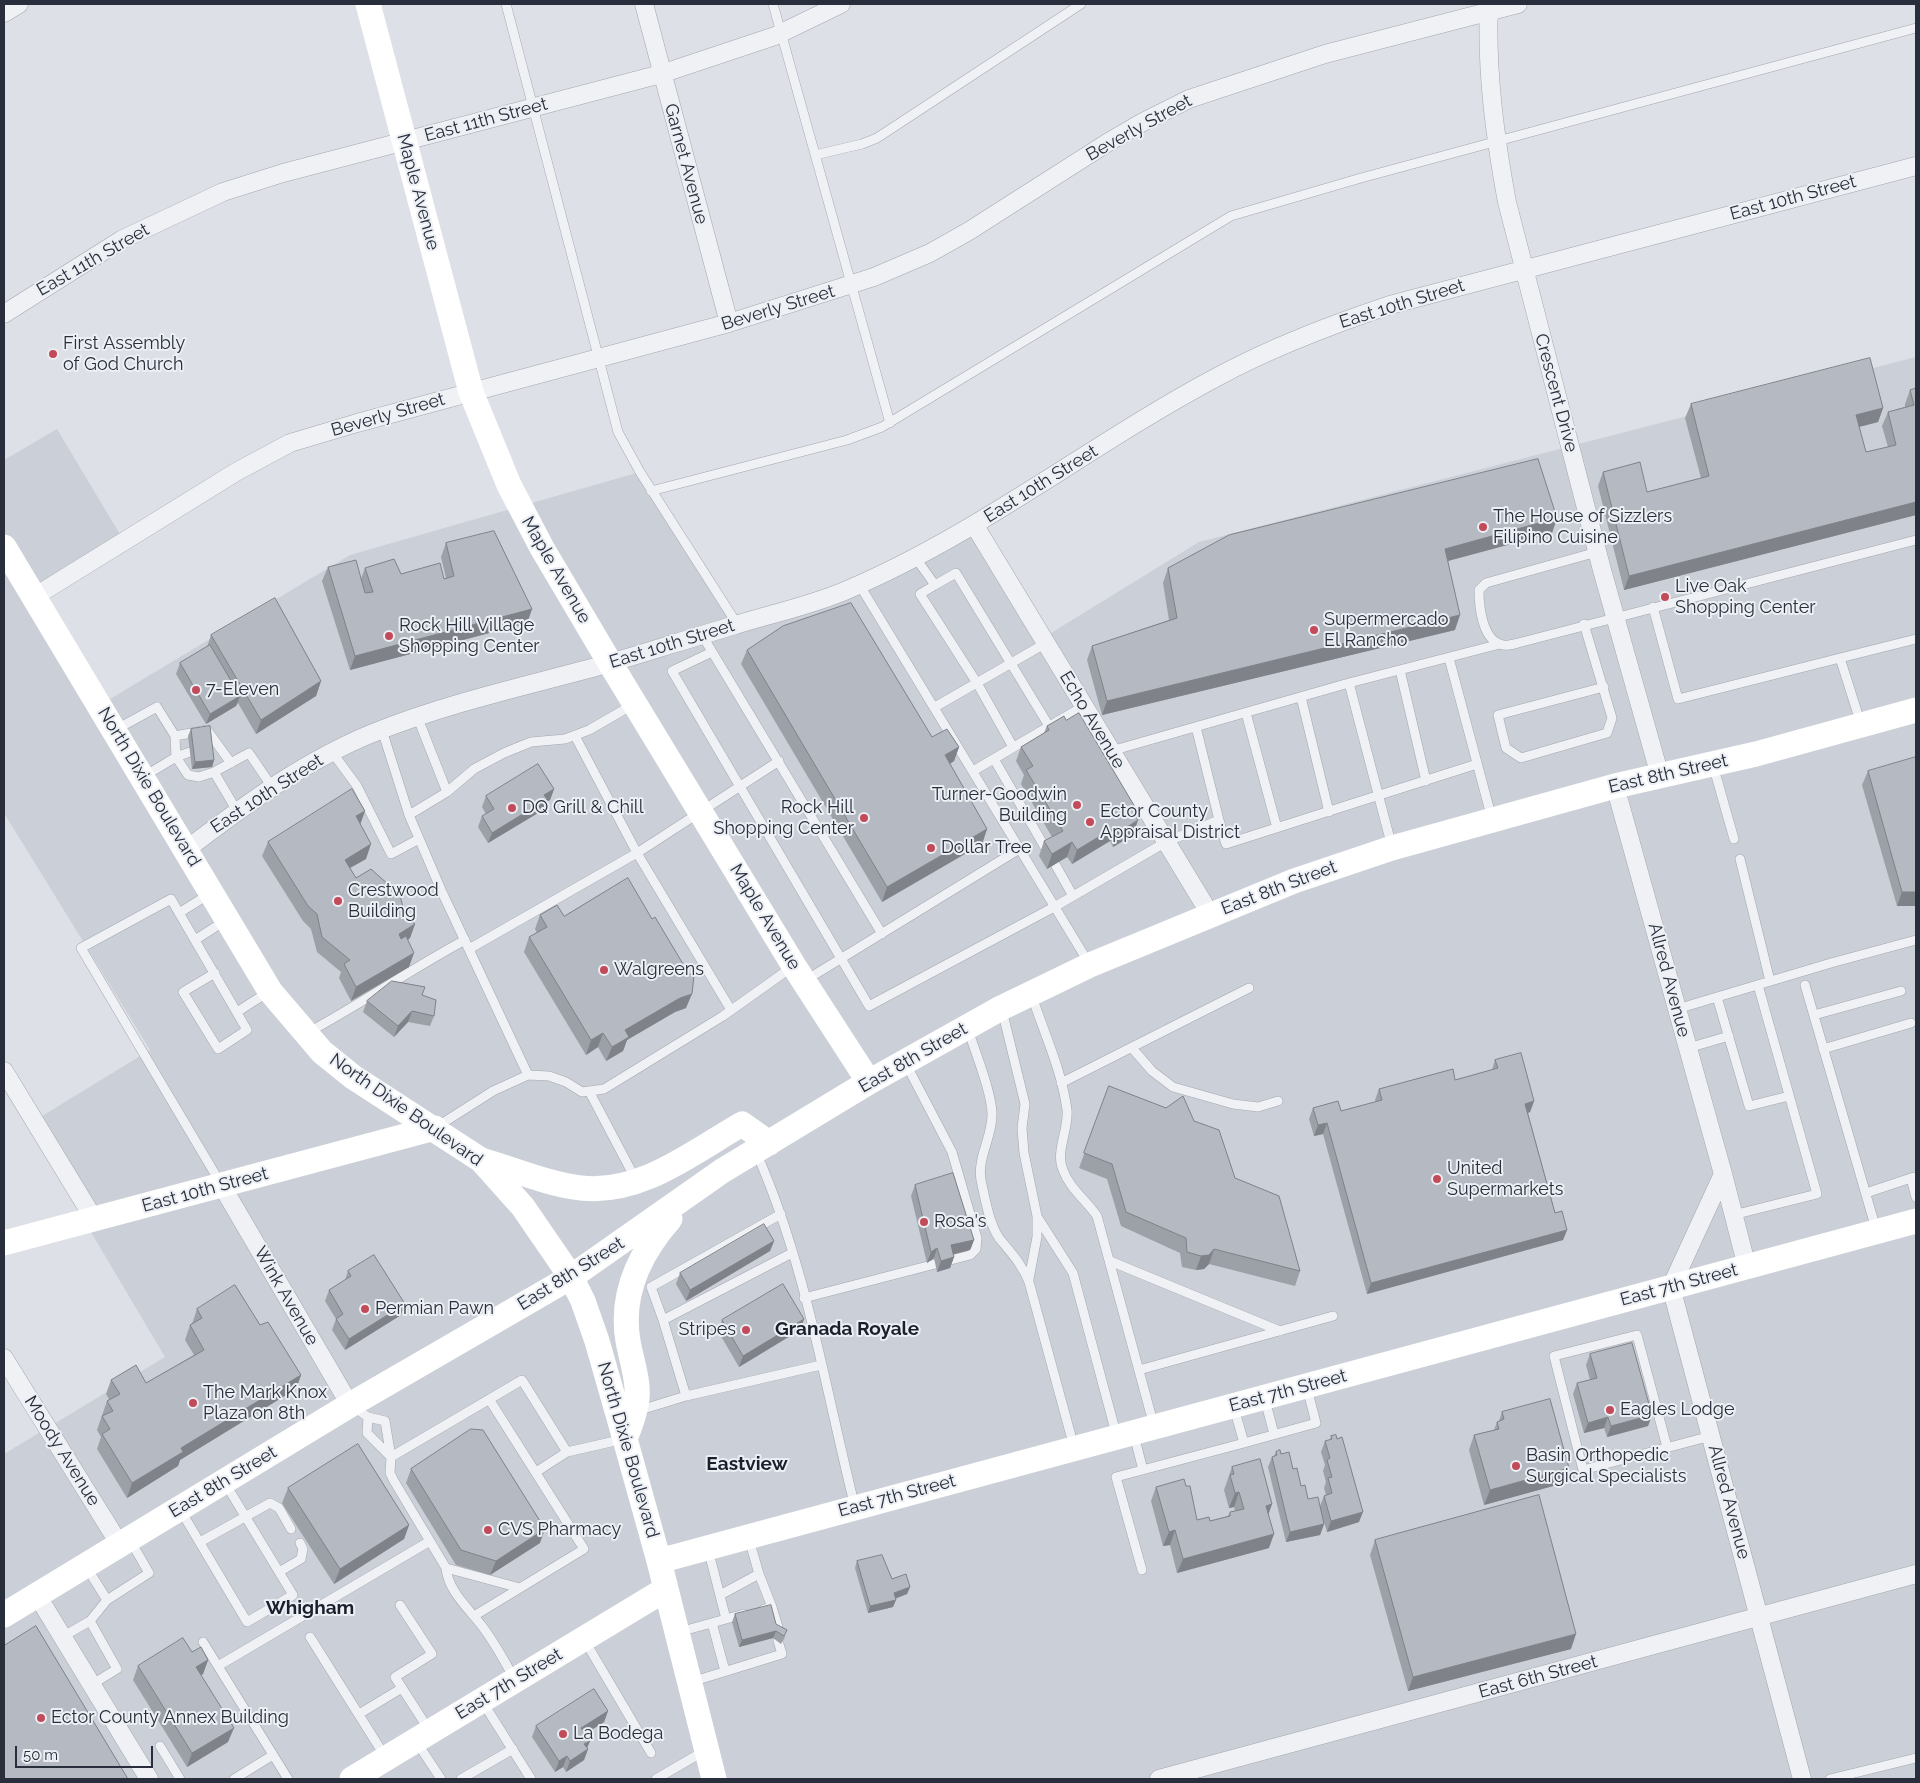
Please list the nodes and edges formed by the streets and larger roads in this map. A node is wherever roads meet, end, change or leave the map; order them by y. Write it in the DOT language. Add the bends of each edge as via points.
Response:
graph roads {
  1 [pos="19,4"];
  2 [pos="368,4"];
  3 [pos="644,4"];
  4 [pos="841,4"];
  5 [pos="1518,4"];
  6 [pos="1489,8"];
  7 [pos="4,13"];
  8 [pos="662,74"];
  9 [pos="405,141"];
  10 [pos="1916,166"];
  11 [pos="1523,269"];
  12 [pos="4,314"];
  13 [pos="729,323"];
  14 [pos="470,392"];
  15 [pos="976,526"];
  16 [pos="4,546"];
  17 [pos="34,597"];
  18 [pos="610,663"];
  19 [pos="1916,710"];
  20 [pos="1660,776"];
  21 [pos="1615,786"];
  22 [pos="187,849"];
  23 [pos="1210,914"];
  24 [pos="4,1071"];
  25 [pos="869,1082"];
  26 [pos="435,1128"];
  27 [pos="762,1147"];
  28 [pos="481,1160"];
  29 [pos="1723,1174"];
  30 [pos="222,1186"];
  31 [pos="693,1193"];
  32 [pos="94,1219"];
  33 [pos="1916,1221"];
  34 [pos="4,1243"];
  35 [pos="1746,1267"];
  36 [pos="571,1278"];
  37 [pos="1671,1287"];
  38 [pos="4,1358"];
  39 [pos="359,1411"];
  40 [pos="625,1439"];
  41 [pos="125,1542"];
  42 [pos="659,1561"];
  43 [pos="1916,1574"];
  44 [pos="666,1589"];
  45 [pos="37,1595"];
  46 [pos="4,1615"];
  47 [pos="1759,1616"];
  48 [pos="369,1772"];
  49 [pos="711,1778"];
  50 [pos="149,1779"];
  51 [pos="1159,1779"];
  52 [pos="1802,1779"];
  1 -- 7 [label="street"];
  2 -- 9 [label="main road, Maple Avenue"];
  3 -- 8 [label="street, Garnet Avenue"];
  4 -- 8 [label="street, East 11th Street" via="781,34"];
  5 -- 6 [label="street, Beverly Street"];
  6 -- 11 [label="street, Crescent Drive" via="1490,82 1496,142"];
  6 -- 13 [label="street, Beverly Street" via="1325,54 1190,99 1114,138 930,253 852,285"];
  8 -- 9 [label="street, East 11th Street"];
  8 -- 13 [label="street, Garnet Avenue"];
  9 -- 12 [label="street, East 11th Street" via="223,192 121,240"];
  9 -- 14 [label="main road, Maple Avenue"];
  10 -- 11 [label="street, East 10th Street"];
  11 -- 15 [label="street, East 10th Street" via="1390,306 1271,350 1158,410"];
  11 -- 20 [label="street, Crescent Drive"];
  13 -- 14 [label="street, Beverly Street"];
  14 -- 17 [label="street, Beverly Street" via="290,443 236,472"];
  14 -- 18 [label="main road, Maple Avenue" via="509,484 542,548"];
  15 -- 18 [label="street, East 10th Street" via="859,584 798,608"];
  15 -- 23 [label="street, Echo Avenue"];
  16 -- 17 [label="main road, North Dixie Boulevard"];
  17 -- 22 [label="main road, North Dixie Boulevard"];
  18 -- 22 [label="street, East 10th Street" via="490,694 382,730 332,752 272,787"];
  18 -- 25 [label="main road, Maple Avenue" via="799,974"];
  19 -- 20 [label="main road, East 8th Street"];
  20 -- 21 [label="main road, East 8th Street"];
  21 -- 23 [label="main road, East 8th Street" via="1392,848"];
  21 -- 29 [label="street, Allred Avenue"];
  22 -- 26 [label="main road, North Dixie Boulevard" via="270,991 305,1034 353,1077"];
  23 -- 25 [label="main road, East 8th Street" via="1031,993"];
  24 -- 32 [label="street"];
  25 -- 27 [label="main road, East 8th Street"];
  26 -- 28 [label="main road, North Dixie Boulevard"];
  26 -- 30 [label="main road, East 10th Street"];
  27 -- 28 [label="main road" via="742,1124 676,1164 636,1181 622,1186 582,1188"];
  27 -- 31 [label="main road, East 8th Street"];
  28 -- 36 [label="main road, North Dixie Boulevard" via="523,1207"];
  29 -- 35 [label="street, Allred Avenue"];
  29 -- 37 [label="street"];
  30 -- 32 [label="main road, East 10th Street"];
  30 -- 39 [label="street, Wink Avenue"];
  31 -- 36 [label="main road, East 8th Street"];
  31 -- 40 [label="main road" via="653,1239 631,1281 627,1335 637,1397"];
  32 -- 34 [label="main road, East 10th Street"];
  33 -- 35 [label="main road, East 7th Street"];
  35 -- 37 [label="main road, East 7th Street"];
  36 -- 39 [label="main road, East 8th Street"];
  36 -- 40 [label="main road, North Dixie Boulevard" via="597,1341"];
  37 -- 42 [label="main road, East 7th Street"];
  37 -- 47 [label="street, Allred Avenue"];
  38 -- 41 [label="street, Moody Avenue"];
  39 -- 41 [label="main road, East 8th Street" via="224,1481"];
  40 -- 42 [label="main road, North Dixie Boulevard"];
  41 -- 45 [label="main road, East 8th Street"];
  42 -- 44 [label="main road, North Dixie Boulevard"];
  43 -- 47 [label="street, East 6th Street"];
  44 -- 48 [label="main road, East 7th Street"];
  44 -- 49 [label="main road, North Dixie Boulevard"];
  45 -- 46 [label="main road, East 8th Street"];
  45 -- 50 [label="street"];
  47 -- 51 [label="street, East 6th Street"];
  47 -- 52 [label="street, Allred Avenue"];
}
